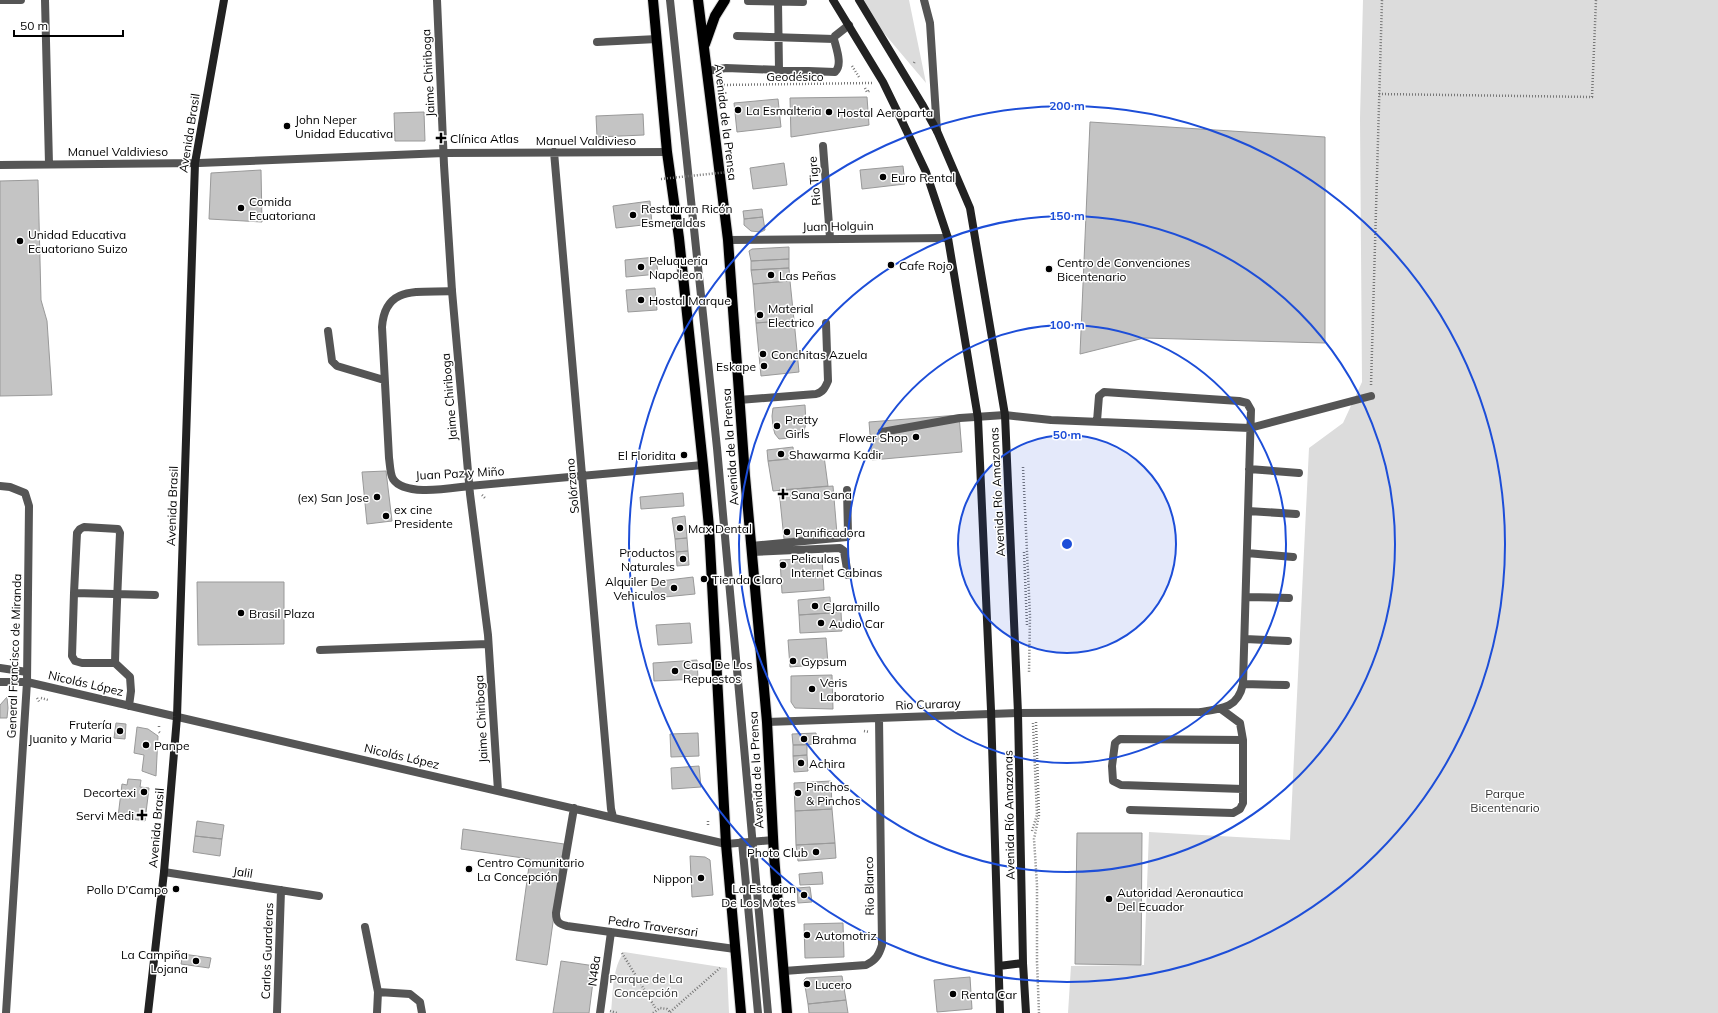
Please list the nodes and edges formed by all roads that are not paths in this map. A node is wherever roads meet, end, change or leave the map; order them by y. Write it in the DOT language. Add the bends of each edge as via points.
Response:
graph roads {
  1 [pos="0,0"];
  2 [pos="21,0"];
  3 [pos="45,0"];
  4 [pos="224,0"];
  5 [pos="437,0"];
  6 [pos="653,0"];
  7 [pos="670,0"];
  8 [pos="698,0"];
  9 [pos="725,0"];
  10 [pos="833,0"];
  11 [pos="859,0"];
  12 [pos="924,0"];
  13 [pos="748,1"];
  14 [pos="778,2"];
  15 [pos="803,2"];
  16 [pos="849,25"];
  17 [pos="737,36"];
  18 [pos="779,37"];
  19 [pos="657,39"];
  20 [pos="834,39"];
  21 [pos="597,42"];
  22 [pos="704,48"];
  23 [pos="779,70"];
  24 [pos="707,71"];
  25 [pos="937,131"];
  26 [pos="823,146"];
  27 [pos="554,152"];
  28 [pos="667,152"];
  29 [pos="444,153"];
  30 [pos="195,163"];
  31 [pos="48,164"];
  32 [pos="0,165"];
  33 [pos="830,238"];
  34 [pos="948,238"];
  35 [pos="728,240"];
  36 [pos="452,291"];
  37 [pos="826,323"];
  38 [pos="328,332"];
  39 [pos="384,380"];
  40 [pos="1371,396"];
  41 [pos="739,400"];
  42 [pos="1005,415"];
  43 [pos="978,418"];
  44 [pos="1097,421"];
  45 [pos="1250,428"];
  46 [pos="882,432"];
  47 [pos="703,465"];
  48 [pos="1249,469"];
  49 [pos="1299,473"];
  50 [pos="582,475"];
  51 [pos="0,486"];
  52 [pos="469,486"];
  53 [pos="847,490"];
  54 [pos="1248,510"];
  55 [pos="1296,514"];
  56 [pos="751,549"];
  57 [pos="1247,553"];
  58 [pos="1293,557"];
  59 [pos="848,575"];
  60 [pos="74,593"];
  61 [pos="118,593"];
  62 [pos="155,594"];
  63 [pos="1246,597"];
  64 [pos="1289,598"];
  65 [pos="1244,638"];
  66 [pos="1288,641"];
  67 [pos="488,644"];
  68 [pos="320,650"];
  69 [pos="115,663"];
  70 [pos="0,668"];
  71 [pos="27,672"];
  72 [pos="0,682"];
  73 [pos="27,682"];
  74 [pos="1244,684"];
  75 [pos="1286,685"];
  76 [pos="129,706"];
  77 [pos="1221,709"];
  78 [pos="1018,713"];
  79 [pos="991,714"];
  80 [pos="177,717"];
  81 [pos="879,718"];
  82 [pos="767,722"];
  83 [pos="1243,740"];
  84 [pos="1243,789"];
  85 [pos="498,791"];
  86 [pos="574,808"];
  87 [pos="1130,810"];
  88 [pos="613,817"];
  89 [pos="773,840"];
  90 [pos="742,842"];
  91 [pos="752,842"];
  92 [pos="726,844"];
  93 [pos="164,872"];
  94 [pos="281,890"];
  95 [pos="319,896"];
  96 [pos="365,927"];
  97 [pos="611,932"];
  98 [pos="735,949"];
  99 [pos="1023,963"];
  100 [pos="999,966"];
  101 [pos="784,972"];
  102 [pos="378,992"];
  103 [pos="6,1013"];
  104 [pos="148,1013"];
  105 [pos="277,1013"];
  106 [pos="377,1013"];
  107 [pos="422,1013"];
  108 [pos="600,1013"];
  109 [pos="741,1013"];
  110 [pos="758,1013"];
  111 [pos="768,1013"];
  112 [pos="787,1013"];
  113 [pos="1000,1013"];
  114 [pos="1026,1013"];
  1 -- 2 [label="street"];
  3 -- 31 [label="street"];
  4 -- 30 [label="main road, Avenida Brasil"];
  5 -- 29 [label="street, Jaime Chiriboga"];
  6 -- 19 [label="main road"];
  7 -- 91 [label="street" via="717,448"];
  8 -- 22 [label="main road, Avenida de la Prensa"];
  9 -- 22 [label="main road" via="715,16"];
  10 -- 16 [label="main road, Avenida Río Amazonas"];
  11 -- 25 [label="main road, Avenida Río Amazonas"];
  12 -- 25 [label="street" via="930,23"];
  13 -- 14 [label="street"];
  14 -- 15 [label="street"];
  14 -- 18 [label="street"];
  16 -- 20 [label="street"];
  16 -- 34 [label="main road, Avenida Río Amazonas" via="883,82 926,172"];
  17 -- 18 [label="street"];
  18 -- 20 [label="street"];
  18 -- 23 [label="street"];
  19 -- 21 [label="street"];
  19 -- 28 [label="main road"];
  20 -- 23 [label="street" via="839,64 834,72"];
  22 -- 24 [label="main road, Avenida de la Prensa"];
  23 -- 24 [label="street" via="726,68"];
  24 -- 35 [label="main road, Avenida de la Prensa"];
  25 -- 42 [label="main road, Avenida Río Amazonas" via="970,208"];
  26 -- 33 [label="street, Rio Tigre"];
  27 -- 28 [label="street, Manuel Valdivieso"];
  27 -- 29 [label="street, Manuel Valdivieso"];
  27 -- 50 [label="street, Solórzano"];
  28 -- 47 [label="main road" via="679,238"];
  29 -- 30 [label="street, Manuel Valdivieso"];
  29 -- 36 [label="street, Jaime Chiriboga"];
  30 -- 31 [label="street, Manuel Valdivieso"];
  30 -- 80 [label="main road, Avenida Brasil"];
  31 -- 32 [label="street, Manuel Valdivieso"];
  33 -- 34 [label="street, Juan Holguin"];
  33 -- 35 [label="street, Juan Holguin"];
  34 -- 43 [label="main road, Avenida Río Amazonas"];
  35 -- 41 [label="main road, Avenida de la Prensa"];
  36 -- 39 [label="street, Juan Paz y Miño" via="405,293 388,304 382,327"];
  36 -- 52 [label="street, Jaime Chiriboga"];
  37 -- 41 [label="street" via="826,388 816,394"];
  38 -- 39 [label="street" via="332,361 337,366"];
  39 -- 52 [label="street, Juan Paz y Miño" via="392,478 397,484 425,490"];
  40 -- 45 [label="street"];
  41 -- 56 [label="main road, Avenida de la Prensa"];
  42 -- 43 [label="street"];
  42 -- 44 [label="street"];
  42 -- 78 [label="main road, Avenida Río Amazonas"];
  43 -- 46 [label="street" via="960,418"];
  43 -- 79 [label="main road, Avenida Río Amazonas"];
  44 -- 45 [label="street"];
  44 -- 45 [label="street" via="1099,396 1104,392 1239,401 1247,404 1252,410"];
  45 -- 48 [label="street"];
  47 -- 50 [label="street, Juan Paz y Miño"];
  47 -- 92 [label="main road"];
  48 -- 49 [label="street"];
  48 -- 54 [label="street"];
  50 -- 52 [label="street, Juan Paz y Miño"];
  50 -- 88 [label="street, Solórzano"];
  51 -- 71 [label="street, General Francisco de Miranda" via="25,493 29,506"];
  52 -- 67 [label="street, Jaime Chiriboga"];
  53 -- 56 [label="street" via="847,537"];
  54 -- 55 [label="street"];
  54 -- 57 [label="street"];
  56 -- 59 [label="street" via="840,548 844,551"];
  56 -- 82 [label="main road, Avenida de la Prensa"];
  57 -- 58 [label="street"];
  57 -- 63 [label="street"];
  60 -- 61 [label="street"];
  60 -- 61 [label="street" via="77,533 84,527 120,530"];
  60 -- 69 [label="street" via="72,656 75,661 82,663"];
  61 -- 62 [label="street"];
  61 -- 69 [label="street"];
  63 -- 64 [label="street"];
  63 -- 65 [label="street"];
  65 -- 66 [label="street"];
  65 -- 74 [label="street"];
  67 -- 68 [label="street"];
  67 -- 85 [label="street, Jaime Chiriboga"];
  69 -- 76 [label="street" via="130,677"];
  70 -- 71 [label="street"];
  71 -- 73 [label="street, General Francisco de Miranda"];
  72 -- 73 [label="street, Nicolás López"];
  73 -- 76 [label="street, Nicolás López"];
  73 -- 103 [label="street, General Francisco de Miranda"];
  74 -- 75 [label="street"];
  74 -- 77 [label="street" via="1235,702"];
  76 -- 80 [label="street, Nicolás López"];
  77 -- 78 [label="street, Rio Curaray" via="1200,712"];
  77 -- 83 [label="street" via="1240,723"];
  78 -- 79 [label="street, Rio Curaray"];
  78 -- 99 [label="main road, Avenida Río Amazonas"];
  79 -- 81 [label="street, Rio Curaray"];
  79 -- 100 [label="main road, Avenida Río Amazonas"];
  80 -- 85 [label="street, Nicolás López"];
  80 -- 93 [label="main road, Avenida Brasil"];
  81 -- 82 [label="street, Rio Curaray"];
  81 -- 101 [label="street, Rio Blanco" via="882,945 880,952 876,959 866,965"];
  82 -- 89 [label="main road, Avenida de la Prensa"];
  83 -- 84 [label="street"];
  83 -- 84 [label="street" via="1120,740 1114,743 1112,766 1113,782 1120,785"];
  84 -- 87 [label="street" via="1240,809 1233,812"];
  85 -- 86 [label="street, Nicolás López"];
  86 -- 88 [label="street, Nicolás López"];
  86 -- 97 [label="street, Pedro Traversari" via="556,913 557,921 568,926"];
  88 -- 92 [label="street, Nicolás López"];
  89 -- 91 [label="street, Nicolás López"];
  89 -- 101 [label="main road, Avenida de la Prensa"];
  90 -- 91 [label="street, Nicolás López"];
  90 -- 92 [label="street, Nicolás López"];
  90 -- 110 [label="street"];
  91 -- 111 [label="street"];
  92 -- 98 [label="main road"];
  93 -- 94 [label="street, Jalil"];
  93 -- 104 [label="main road, Avenida Brasil"];
  94 -- 95 [label="street, Jalil"];
  94 -- 105 [label="street, Carlos Guarderas"];
  96 -- 102 [label="street"];
  97 -- 98 [label="street, Pedro Traversari"];
  97 -- 108 [label="street, N48a"];
  98 -- 109 [label="main road"];
  99 -- 100 [label="main road"];
  99 -- 114 [label="main road, Avenida Río Amazonas"];
  100 -- 113 [label="main road, Avenida Río Amazonas"];
  101 -- 112 [label="main road, Avenida de la Prensa"];
  102 -- 106 [label="street"];
  102 -- 107 [label="street" via="410,994 420,1002"];
}
